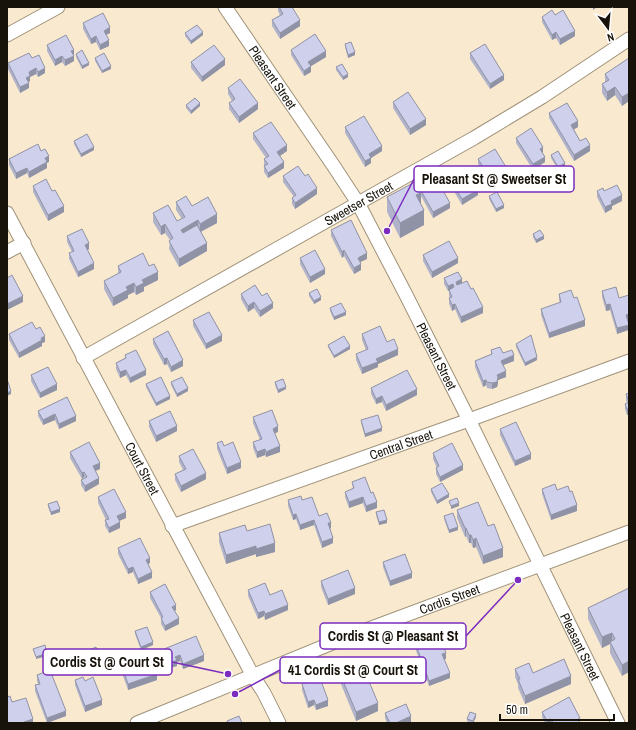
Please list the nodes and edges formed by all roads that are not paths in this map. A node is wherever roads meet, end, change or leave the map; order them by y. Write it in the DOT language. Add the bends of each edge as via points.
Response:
graph roads {
  1 [pos="58,7"];
  2 [pos="225,7"];
  3 [pos="7,35"];
  4 [pos="629,39"];
  5 [pos="358,203"];
  6 [pos="7,213"];
  7 [pos="24,243"];
  8 [pos="7,252"];
  9 [pos="83,358"];
  10 [pos="629,361"];
  11 [pos="469,420"];
  12 [pos="172,526"];
  13 [pos="629,532"];
  14 [pos="540,565"];
  15 [pos="253,676"];
  16 [pos="137,723"];
  17 [pos="279,723"];
  18 [pos="618,723"];
  1 -- 3 [label="street"];
  2 -- 5 [label="street, Pleasant Street"];
  4 -- 5 [label="street, Sweetser Street" via="509,118"];
  5 -- 9 [label="street, Sweetser Street"];
  5 -- 11 [label="street, Pleasant Street"];
  6 -- 7 [label="street, Court Street"];
  7 -- 8 [label="street"];
  7 -- 9 [label="street, Court Street"];
  9 -- 12 [label="street, Court Street"];
  10 -- 11 [label="street, Central Street"];
  11 -- 12 [label="street, Central Street"];
  11 -- 14 [label="street, Pleasant Street"];
  12 -- 15 [label="street, Court Street"];
  13 -- 14 [label="street, Cordis Street"];
  14 -- 15 [label="street, Cordis Street" via="347,637"];
  14 -- 18 [label="street, Pleasant Street"];
  15 -- 16 [label="street, Cordis Street"];
  15 -- 17 [label="street, Court Street"];
}
